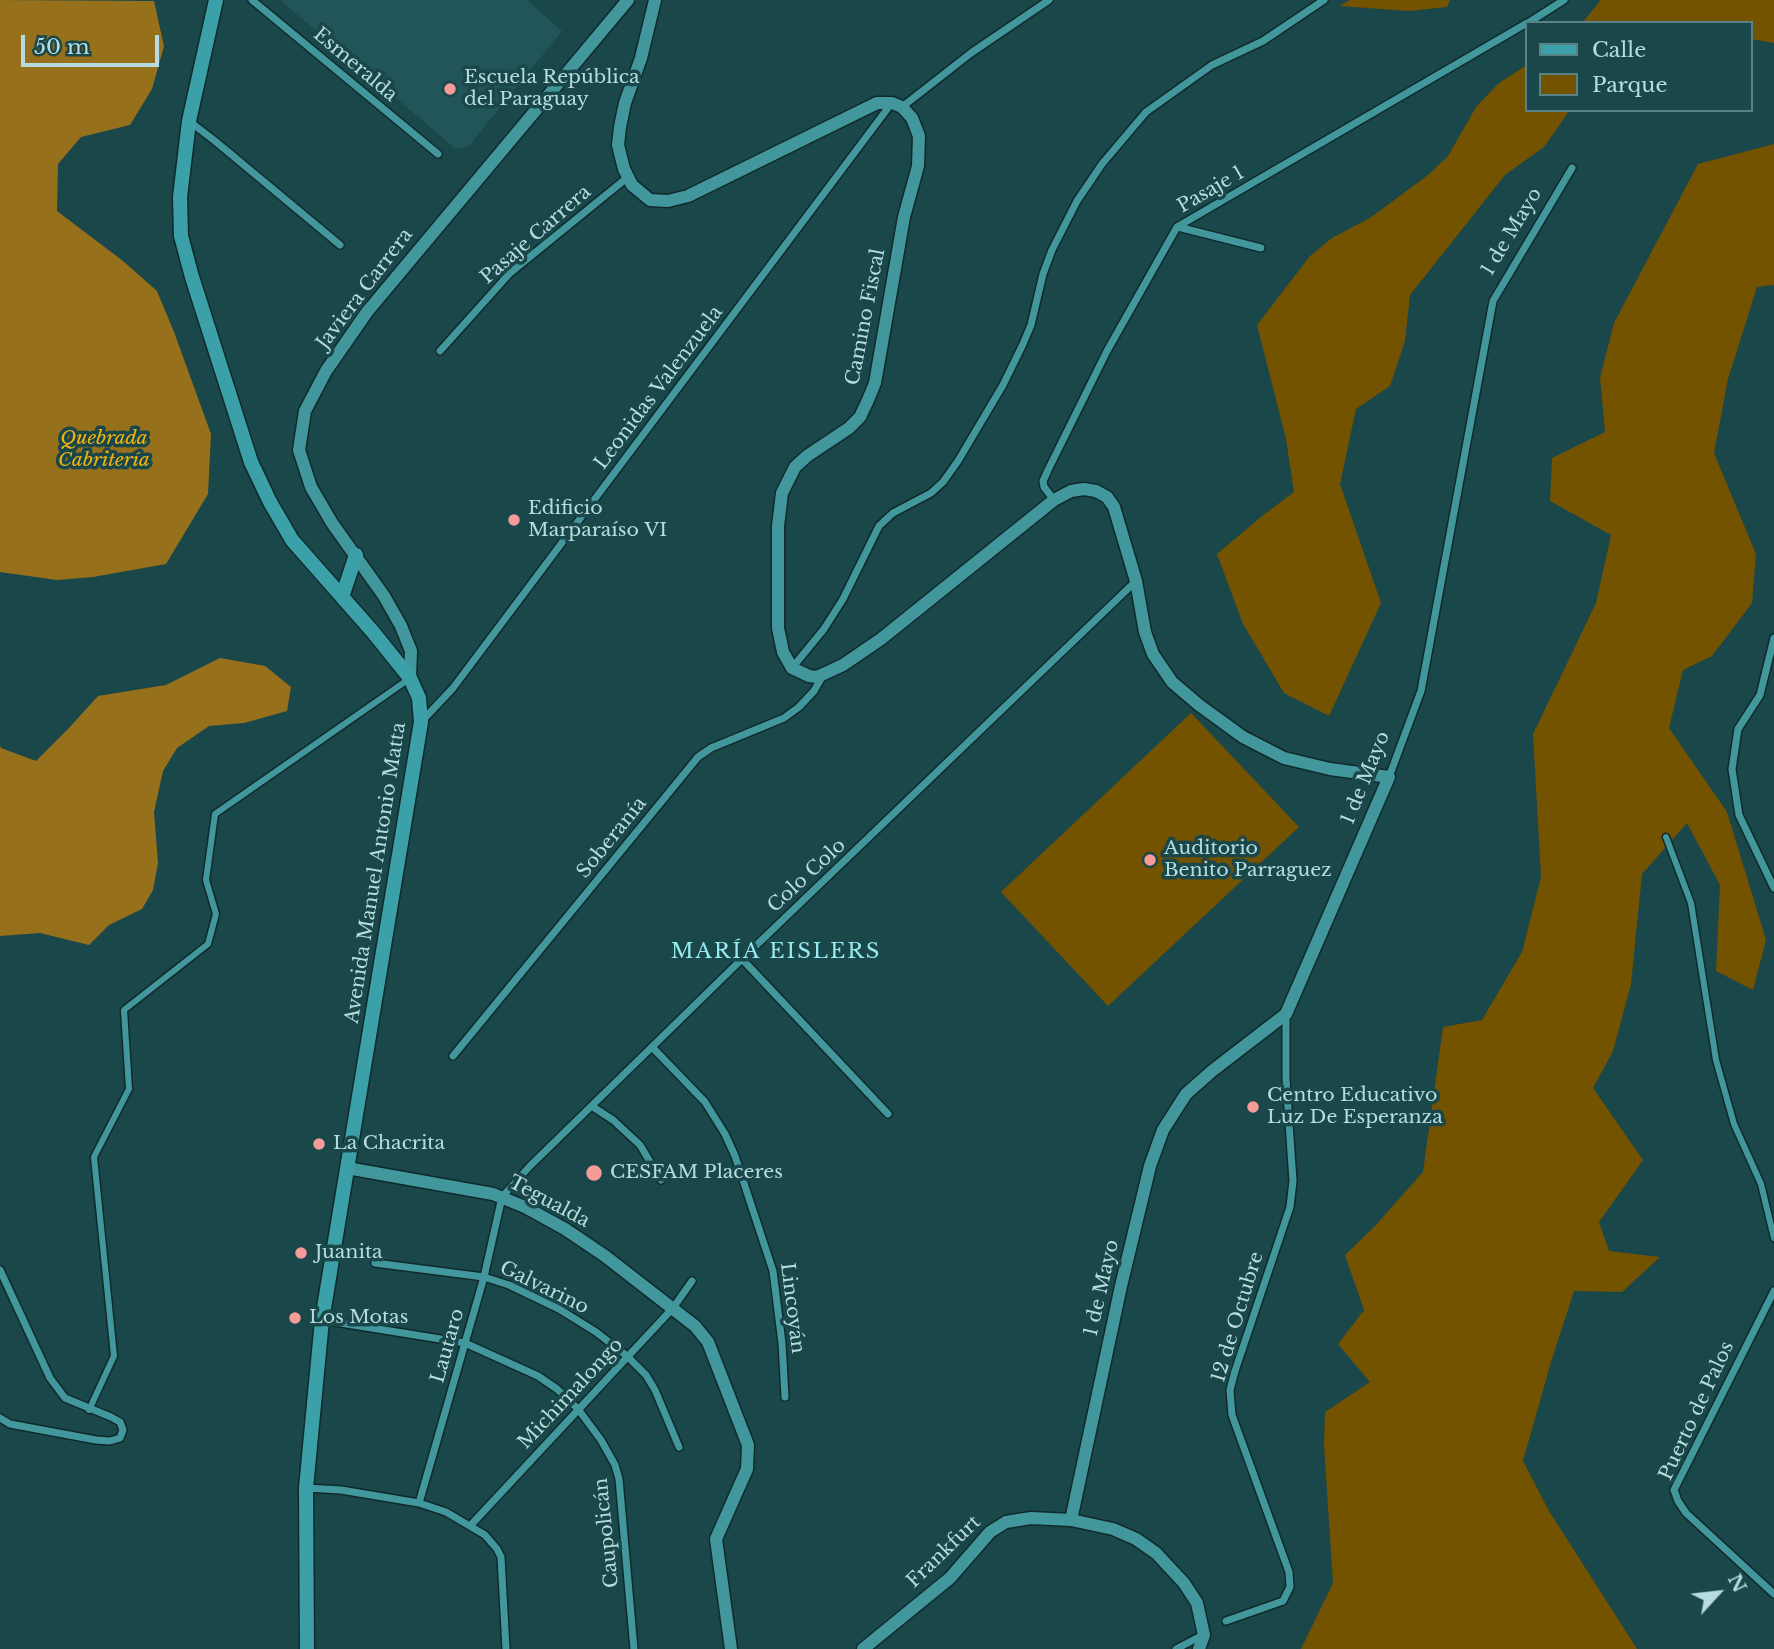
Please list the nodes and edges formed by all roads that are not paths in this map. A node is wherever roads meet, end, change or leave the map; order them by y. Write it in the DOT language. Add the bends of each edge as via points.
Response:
graph roads {
  1 [pos="216,0"];
  2 [pos="252,0"];
  3 [pos="628,0"];
  4 [pos="655,0"];
  5 [pos="1049,0"];
  6 [pos="1324,0"];
  7 [pos="1564,0"];
  8 [pos="1531,21"];
  9 [pos="1526,24"];
  10 [pos="897,105"];
  11 [pos="189,121"];
  12 [pos="438,154"];
  13 [pos="1572,168"];
  14 [pos="628,177"];
  15 [pos="1177,227"];
  16 [pos="340,245"];
  17 [pos="1261,248"];
  18 [pos="440,351"];
  19 [pos="1054,500"];
  20 [pos="356,555"];
  21 [pos="1136,580"];
  22 [pos="342,597"];
  23 [pos="1774,638"];
  24 [pos="792,668"];
  25 [pos="822,676"];
  26 [pos="410,678"];
  27 [pos="421,722"];
  28 [pos="1389,777"];
  29 [pos="1667,837"];
  30 [pos="1774,888"];
  31 [pos="742,959"];
  32 [pos="1286,1014"];
  33 [pos="653,1048"];
  34 [pos="453,1056"];
  35 [pos="593,1107"];
  36 [pos="888,1114"];
  37 [pos="347,1168"];
  38 [pos="661,1180"];
  39 [pos="502,1197"];
  40 [pos="1774,1238"];
  41 [pos="375,1263"];
  42 [pos="0,1270"];
  43 [pos="484,1277"];
  44 [pos="692,1281"];
  45 [pos="1774,1291"];
  46 [pos="673,1308"];
  47 [pos="321,1320"];
  48 [pos="465,1343"];
  49 [pos="628,1356"];
  50 [pos="785,1397"];
  51 [pos="578,1409"];
  52 [pos="89,1410"];
  53 [pos="0,1418"];
  54 [pos="679,1447"];
  55 [pos="306,1488"];
  56 [pos="419,1503"];
  57 [pos="1071,1520"];
  58 [pos="473,1528"];
  59 [pos="1774,1594"];
  60 [pos="1226,1621"];
  61 [pos="1204,1635"];
  62 [pos="307,1649"];
  63 [pos="506,1649"];
  64 [pos="634,1649"];
  65 [pos="731,1649"];
  66 [pos="863,1649"];
  67 [pos="1176,1649"];
  68 [pos="1199,1649"];
  1 -- 11 [label="main road, Avenida Manuel Antonio Matta"];
  2 -- 12 [label="street, Esmeralda"];
  3 -- 20 [label="street, Javiera Carrera" via="367,312 305,411 299,450 311,487"];
  4 -- 14 [label="street" via="620,127 618,145"];
  5 -- 10 [label="street, Leonidas Valenzuela"];
  6 -- 24 [label="street" via="1263,41 1212,65 1146,112 1102,164 1052,250 1023,344 958,461 931,494 878,526 843,600"];
  7 -- 8 [label="street, Pasaje 1"];
  9 -- 15 [label="street, Pasaje 1"];
  10 -- 14 [label="street" via="869,106 688,196 650,200"];
  10 -- 24 [label="street, Camino Fiscal" via="912,118 919,136 919,157 875,383 860,417 795,467 782,493 778,628"];
  10 -- 27 [label="street, Leonidas Valenzuela" via="461,677"];
  11 -- 16 [label="street"];
  11 -- 22 [label="main road, Avenida Manuel Antonio Matta" via="180,197 181,236 251,462 284,529"];
  13 -- 28 [label="street, 1 de Mayo" via="1493,301 1421,691"];
  14 -- 18 [label="street, Pasaje Carrera" via="510,273"];
  15 -- 17 [label="street"];
  15 -- 19 [label="street, Pasaje 1" via="1107,351 1043,481"];
  19 -- 21 [label="street" via="1084,489 1107,496 1120,521"];
  19 -- 25 [label="street" via="881,639"];
  20 -- 22 [label="main road"];
  20 -- 26 [label="street, Javiera Carrera" via="401,625 411,651"];
  21 -- 28 [label="street" via="1153,654 1172,682 1199,705 1243,737 1284,758"];
  21 -- 31 [label="street, Colo Colo"];
  22 -- 26 [label="main road, Avenida Manuel Antonio Matta"];
  23 -- 30 [label="street" via="1760,695 1738,729 1732,769 1739,815"];
  24 -- 25 [label="street" via="808,676"];
  25 -- 34 [label="street, Soberanía" via="814,691 784,718 698,757"];
  26 -- 27 [label="main road, Avenida Manuel Antonio Matta" via="419,698"];
  26 -- 52 [label="street" via="215,814 206,880 216,914 208,944 124,1010 130,1089 94,1157 114,1356"];
  27 -- 37 [label="main road, Avenida Manuel Antonio Matta"];
  28 -- 32 [label="street, 1 de Mayo"];
  29 -- 40 [label="street" via="1691,903 1716,1060 1734,1124 1761,1184"];
  31 -- 33 [label="street, Colo Colo"];
  31 -- 36 [label="street"];
  32 -- 57 [label="street, 1 de Mayo" via="1186,1094 1163,1130 1121,1286"];
  32 -- 60 [label="street, 12 de Octubre" via="1293,1181 1290,1207 1230,1391 1232,1415 1290,1572 1290,1587 1283,1601"];
  33 -- 35 [label="street, Colo Colo"];
  33 -- 50 [label="street, Lincoyán" via="705,1102 735,1156 773,1270"];
  35 -- 38 [label="street" via="640,1145"];
  35 -- 39 [label="street, Colo Colo"];
  37 -- 39 [label="street, Tegualda"];
  37 -- 47 [label="main road, Avenida Manuel Antonio Matta"];
  39 -- 43 [label="street, Lautaro"];
  39 -- 46 [label="street, Tegualda" via="565,1229"];
  41 -- 43 [label="street, Galvarino"];
  42 -- 52 [label="street" via="50,1378 65,1398"];
  43 -- 48 [label="street, Lautaro"];
  43 -- 49 [label="street, Galvarino" via="559,1308"];
  44 -- 46 [label="street, Michimalongo"];
  45 -- 59 [label="street, Puerto de Palos" via="1674,1490 1686,1513"];
  46 -- 49 [label="street, Michimalongo"];
  46 -- 65 [label="street" via="708,1342 748,1445 747,1469 716,1539"];
  47 -- 48 [label="street, Caupolicán"];
  47 -- 55 [label="main road, Avenida Manuel Antonio Matta"];
  48 -- 51 [label="street, Caupolicán" via="537,1376"];
  48 -- 56 [label="street, Lautaro"];
  49 -- 51 [label="street, Michimalongo"];
  49 -- 54 [label="street, Galvarino" via="655,1390"];
  51 -- 58 [label="street, Michimalongo"];
  51 -- 64 [label="street, Caupolicán" via="601,1440 619,1479"];
  52 -- 53 [label="street" via="120,1422 120,1438 96,1440 10,1424"];
  55 -- 56 [label="street"];
  55 -- 62 [label="main road, Avenida Manuel Antonio Matta"];
  56 -- 58 [label="street" via="446,1511"];
  57 -- 61 [label="street, Frankfurt" via="1113,1529 1156,1553 1197,1603"];
  57 -- 66 [label="street, Frankfurt" via="1006,1522 990,1532 950,1578"];
  58 -- 63 [label="street" via="491,1541 501,1558"];
  61 -- 67 [label="street"];
  61 -- 68 [label="street"];
}
